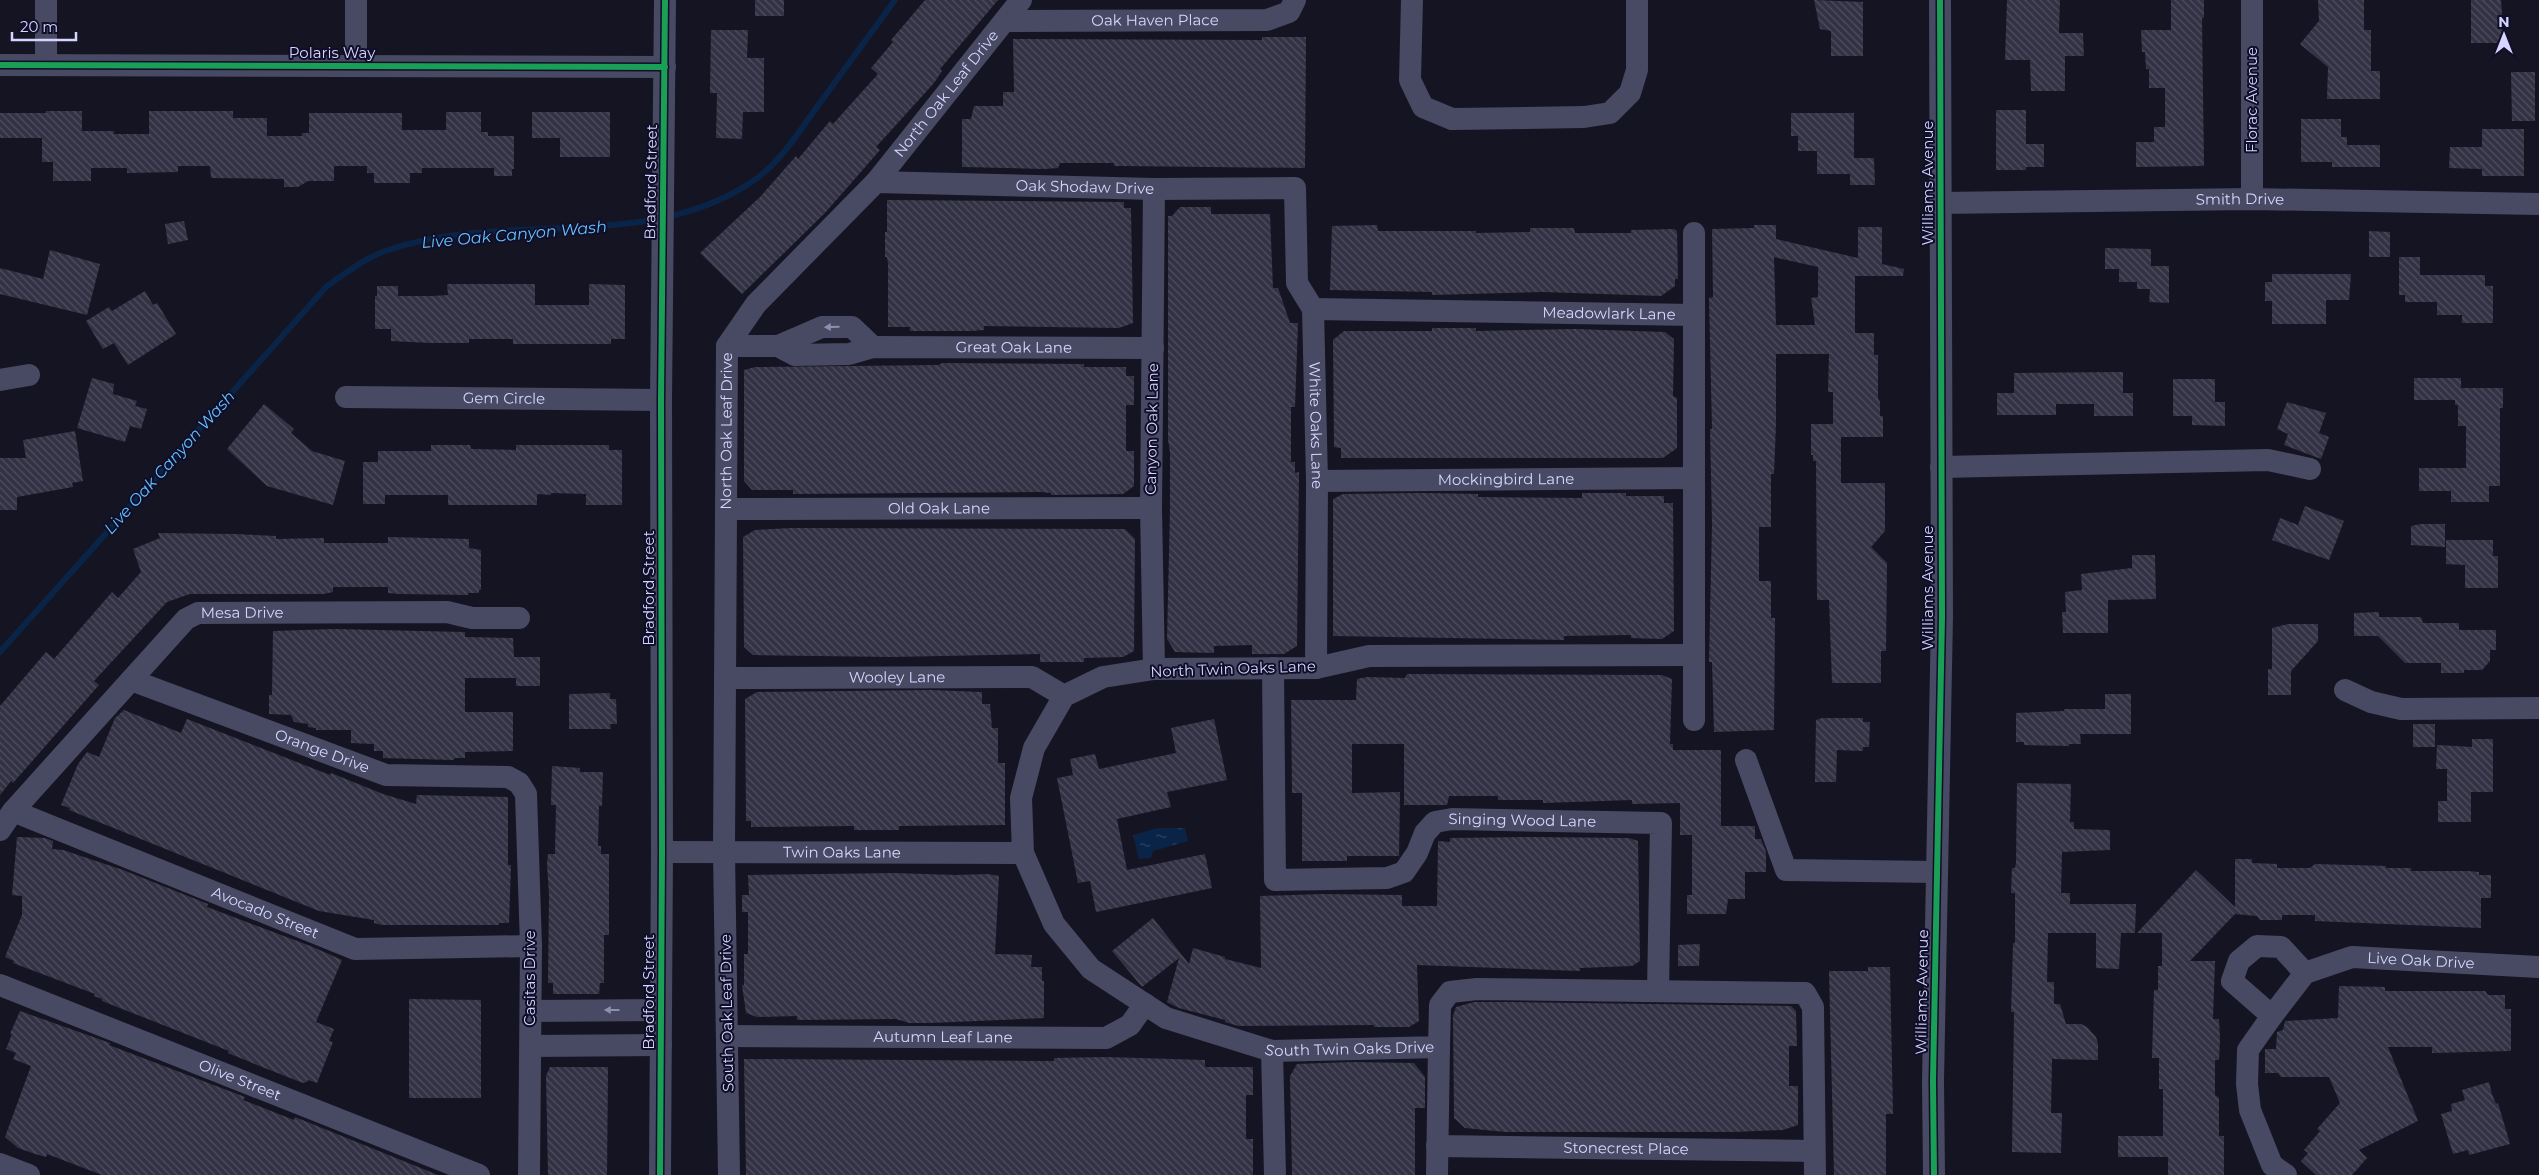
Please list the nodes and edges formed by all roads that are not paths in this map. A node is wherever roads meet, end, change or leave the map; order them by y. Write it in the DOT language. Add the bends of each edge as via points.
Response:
graph roads {
  1 [pos="46,0"];
  2 [pos="356,0"];
  3 [pos="665,0"];
  4 [pos="1021,0"];
  5 [pos="1295,0"];
  6 [pos="1412,0"];
  7 [pos="1637,0"];
  8 [pos="1940,0"];
  9 [pos="2252,0"];
  10 [pos="1006,21"];
  11 [pos="0,64"];
  12 [pos="46,64"];
  13 [pos="356,66"];
  14 [pos="665,67"];
  15 [pos="876,182"];
  16 [pos="1154,188"];
  17 [pos="1295,188"];
  18 [pos="2252,200"];
  19 [pos="1940,203"];
  20 [pos="2539,204"];
  21 [pos="1694,233"];
  22 [pos="1313,309"];
  23 [pos="1694,315"];
  24 [pos="726,346"];
  25 [pos="1153,348"];
  26 [pos="29,375"];
  27 [pos="0,380"];
  28 [pos="346,397"];
  29 [pos="661,400"];
  30 [pos="1941,467"];
  31 [pos="2310,469"];
  32 [pos="1694,478"];
  33 [pos="1318,481"];
  34 [pos="1151,508"];
  35 [pos="726,509"];
  36 [pos="519,618"];
  37 [pos="1693,655"];
  38 [pos="1273,668"];
  39 [pos="1316,668"];
  40 [pos="1154,669"];
  41 [pos="726,678"];
  42 [pos="131,680"];
  43 [pos="2345,690"];
  44 [pos="1064,696"];
  45 [pos="2539,708"];
  46 [pos="1694,720"];
  47 [pos="1746,760"];
  48 [pos="519,783"];
  49 [pos="13,811"];
  50 [pos="0,830"];
  51 [pos="662,852"];
  52 [pos="724,852"];
  53 [pos="1023,853"];
  54 [pos="1937,872"];
  55 [pos="531,946"];
  56 [pos="2539,967"];
  57 [pos="2305,973"];
  58 [pos="0,985"];
  59 [pos="1658,991"];
  60 [pos="1145,1004"];
  61 [pos="661,1010"];
  62 [pos="530,1011"];
  63 [pos="2272,1016"];
  64 [pos="726,1036"];
  65 [pos="661,1045"];
  66 [pos="530,1046"];
  67 [pos="1439,1047"];
  68 [pos="1272,1050"];
  69 [pos="1437,1146"];
  70 [pos="1814,1151"];
  71 [pos="0,1164"];
  72 [pos="2273,1172"];
  73 [pos="29,1175"];
  74 [pos="479,1175"];
  75 [pos="529,1175"];
  76 [pos="660,1175"];
  77 [pos="729,1175"];
  78 [pos="1275,1175"];
  79 [pos="1437,1175"];
  80 [pos="1815,1175"];
  81 [pos="1934,1175"];
  1 -- 12 [label="street"];
  2 -- 13 [label="street"];
  3 -- 14 [label="street, Bradford Street"];
  4 -- 10 [label="street, North Oak Leaf Drive"];
  5 -- 10 [label="street, Oak Haven Place" via="1289,12 1268,20"];
  6 -- 7 [label="street" via="1410,80 1423,107 1452,119 1584,117 1610,112 1630,93 1638,70"];
  8 -- 19 [label="street, Williams Avenue"];
  9 -- 18 [label="street, Florac Avenue"];
  10 -- 15 [label="street, North Oak Leaf Drive"];
  11 -- 12 [label="street, Polaris Way"];
  12 -- 13 [label="street, Polaris Way"];
  13 -- 14 [label="street, Polaris Way"];
  14 -- 29 [label="street, Bradford Street"];
  15 -- 16 [label="street, Oak Shodaw Drive"];
  15 -- 24 [label="street, North Oak Leaf Drive" via="756,304"];
  16 -- 17 [label="street, Oak Shodaw Drive"];
  16 -- 25 [label="street, Canyon Oak Lane"];
  17 -- 22 [label="street, White Oaks Lane" via="1297,283"];
  18 -- 19 [label="street, Smith Drive"];
  18 -- 20 [label="street, Smith Drive"];
  19 -- 30 [label="street, Williams Avenue"];
  21 -- 23 [label="street"];
  22 -- 23 [label="street, Meadowlark Lane"];
  22 -- 33 [label="street, White Oaks Lane"];
  23 -- 32 [label="street"];
  24 -- 25 [label="street, Great Oak Lane" via="778,346 822,327 852,327 873,347"];
  24 -- 35 [label="street, North Oak Leaf Drive"];
  25 -- 34 [label="street, Canyon Oak Lane"];
  26 -- 27 [label="street"];
  28 -- 29 [label="street, Gem Circle"];
  29 -- 51 [label="street, Bradford Street"];
  30 -- 31 [label="street" via="2268,460"];
  30 -- 54 [label="street, Williams Avenue"];
  32 -- 33 [label="street, Mockingbird Lane"];
  32 -- 37 [label="street"];
  33 -- 39 [label="street, White Oaks Lane"];
  34 -- 35 [label="street, Old Oak Lane"];
  34 -- 40 [label="street, Canyon Oak Lane"];
  35 -- 41 [label="street, North Oak Leaf Drive"];
  36 -- 42 [label="street, Mesa Drive" via="472,618 447,612 198,613 186,619"];
  37 -- 39 [label="street, North Twin Oaks Lane" via="1369,656"];
  37 -- 46 [label="street"];
  38 -- 39 [label="street, North Twin Oaks Lane"];
  38 -- 40 [label="street, North Twin Oaks Lane"];
  38 -- 59 [label="street, Singing Wood Lane" via="1275,880 1387,878 1404,872 1417,853 1425,832 1435,822 1452,819 1661,823"];
  40 -- 44 [label="street, North Twin Oaks Lane" via="1103,677"];
  41 -- 44 [label="street, Wooley Lane" via="1032,677"];
  41 -- 52 [label="street, North Oak Leaf Drive"];
  42 -- 48 [label="street, Orange Drive" via="386,775 508,777"];
  42 -- 49 [label="street, Mesa Drive"];
  43 -- 45 [label="street" via="2372,702 2401,708"];
  44 -- 53 [label="street" via="1034,748 1021,798"];
  47 -- 54 [label="street" via="1786,870"];
  48 -- 55 [label="street, Casitas Drive" via="526,794"];
  49 -- 50 [label="street, Mesa Drive"];
  49 -- 55 [label="street, Avocado Street" via="355,949"];
  51 -- 52 [label="street, Twin Oaks Lane"];
  51 -- 61 [label="street, Bradford Street"];
  52 -- 53 [label="street, Twin Oaks Lane"];
  52 -- 64 [label="street, South Oak Leaf Drive"];
  53 -- 60 [label="street, South Twin Oaks Drive" via="1054,924 1091,969"];
  54 -- 81 [label="street, Williams Avenue"];
  55 -- 62 [label="street, Casitas Drive"];
  56 -- 57 [label="street, Live Oak Drive" via="2352,956"];
  57 -- 63 [label="street"];
  57 -- 63 [label="street" via="2281,947 2257,946 2239,961 2232,981"];
  58 -- 74 [label="street, Olive Street"];
  59 -- 67 [label="street, South Twin Oaks Drive" via="1477,989 1450,992 1440,1005"];
  59 -- 70 [label="street, South Twin Oaks Drive" via="1805,993 1814,1007"];
  60 -- 64 [label="street, Autumn Leaf Lane" via="1130,1026 1106,1038"];
  60 -- 68 [label="street, South Twin Oaks Drive" via="1166,1018"];
  61 -- 62 [label="street, one-way"];
  61 -- 65 [label="street, Bradford Street"];
  62 -- 66 [label="street, Casitas Drive"];
  63 -- 72 [label="street" via="2248,1050 2247,1084 2250,1110"];
  64 -- 77 [label="street, South Oak Leaf Drive"];
  65 -- 66 [label="street"];
  65 -- 76 [label="street, Bradford Street"];
  66 -- 75 [label="street, Casitas Drive"];
  67 -- 68 [label="street, South Twin Oaks Drive"];
  67 -- 69 [label="street"];
  68 -- 78 [label="street"];
  69 -- 70 [label="street, Stonecrest Place"];
  69 -- 79 [label="street"];
  70 -- 80 [label="street"];
  71 -- 73 [label="street"];
}
